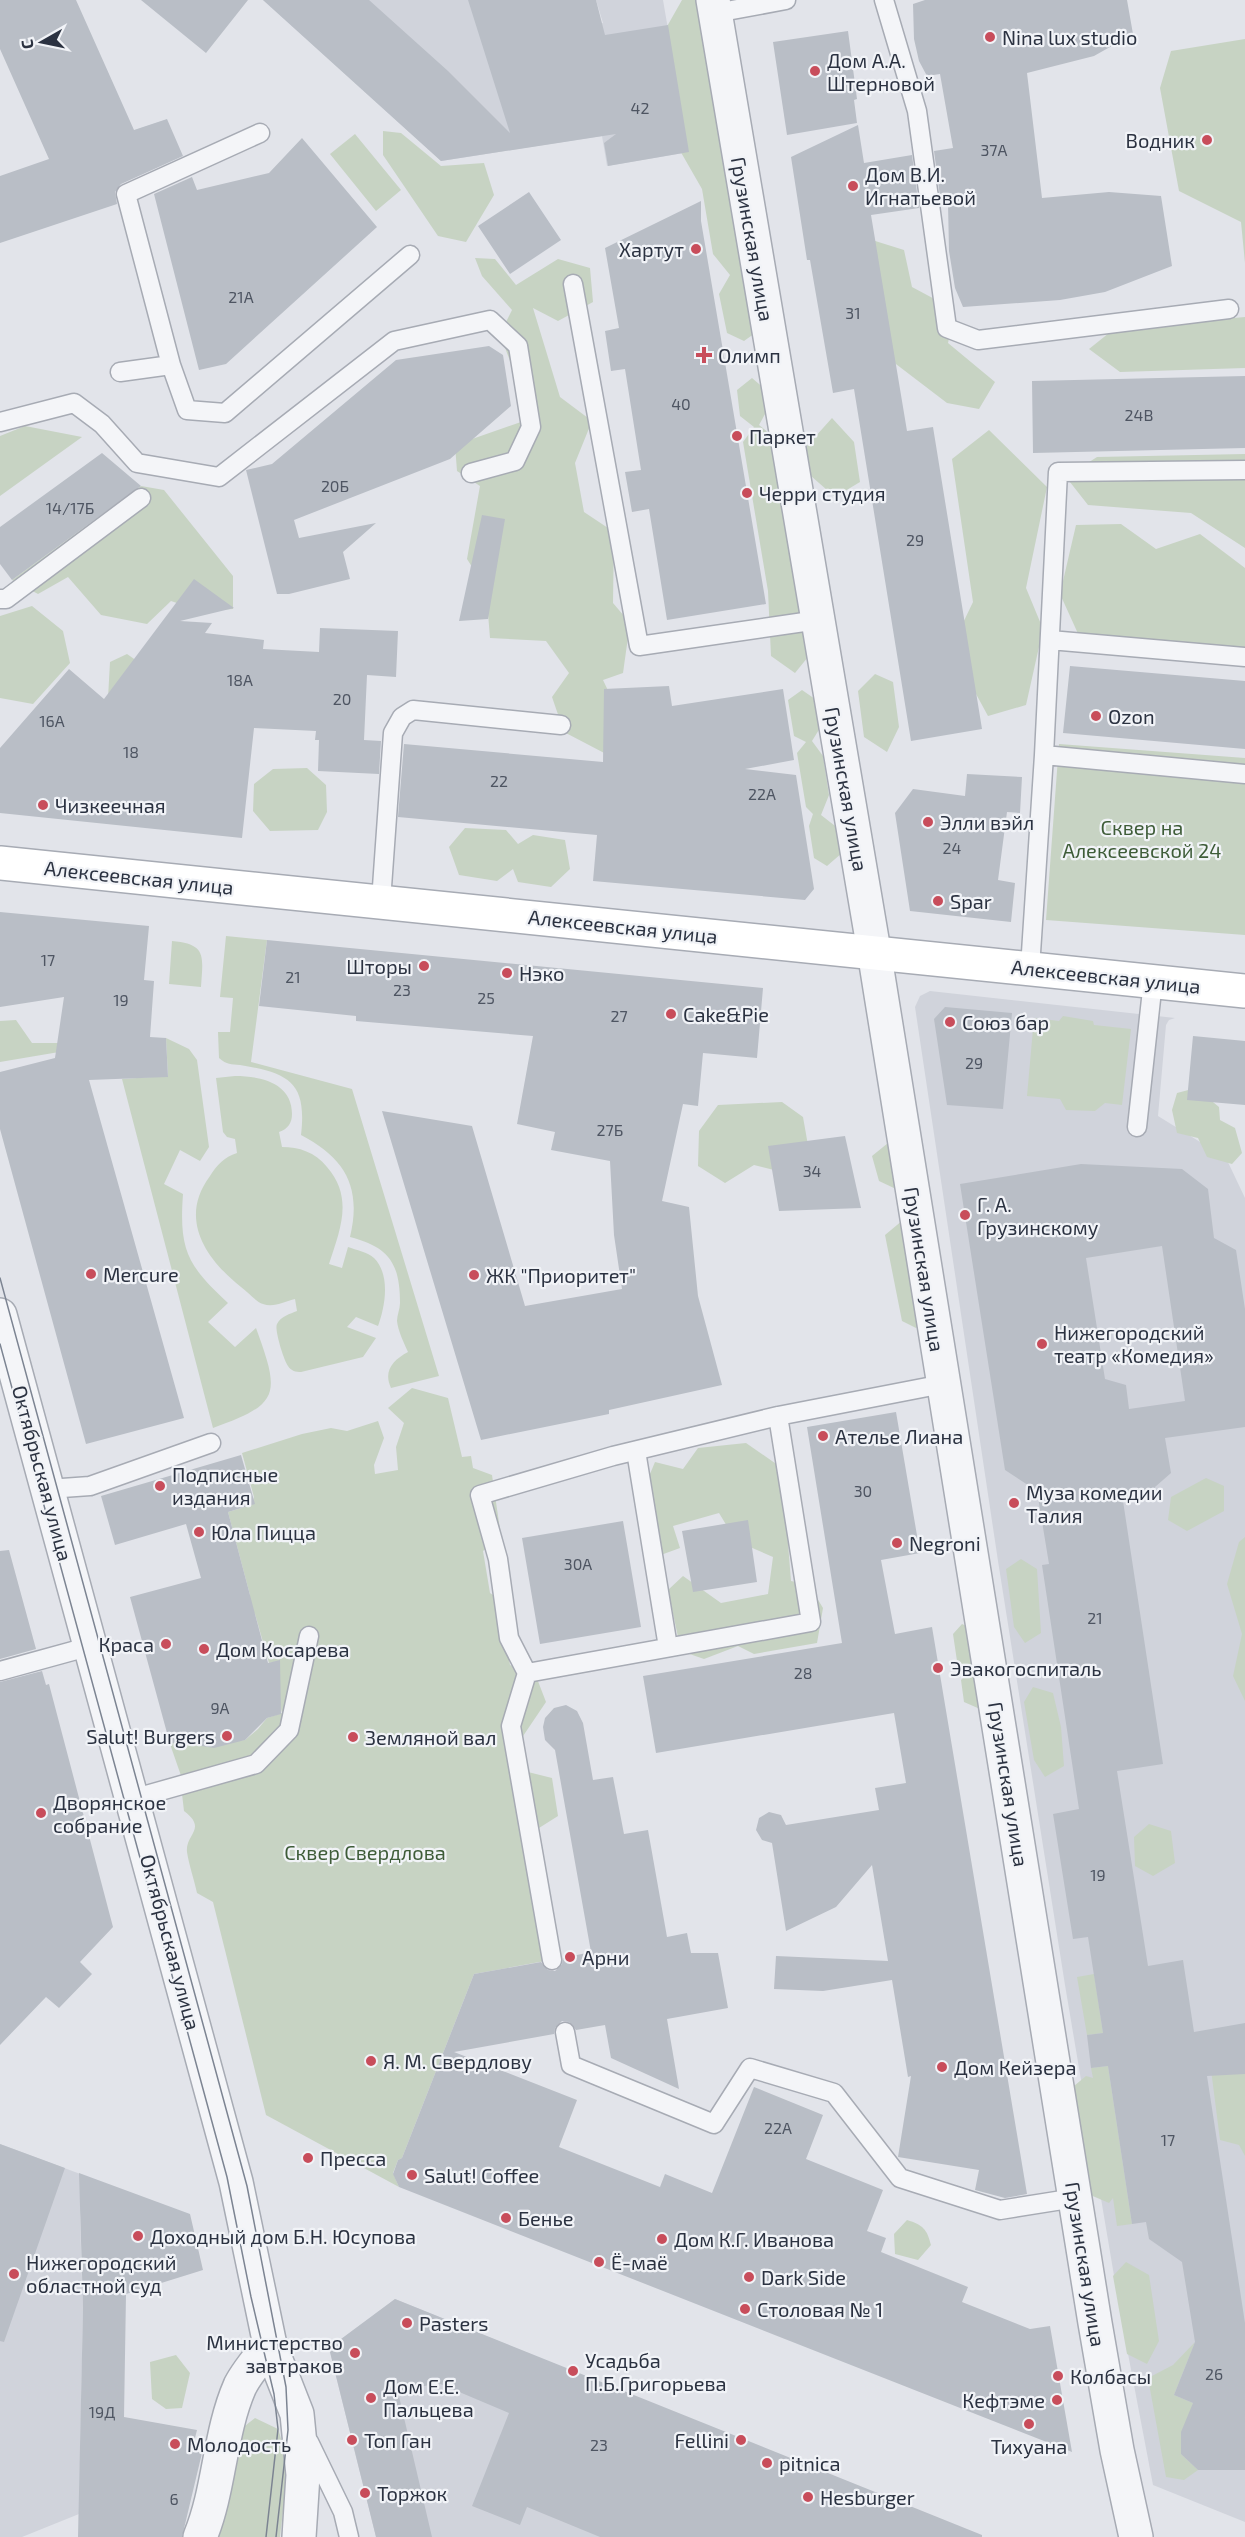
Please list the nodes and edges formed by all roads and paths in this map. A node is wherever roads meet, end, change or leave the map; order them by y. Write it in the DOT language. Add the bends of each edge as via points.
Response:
graph roads {
  1 [pos="786,0"];
  2 [pos="884,0"];
  3 [pos="715,7"];
  4 [pos="260,133"];
  5 [pos="410,255"];
  6 [pos="573,284"];
  7 [pos="1229,309"];
  8 [pos="171,365"];
  9 [pos="120,372"];
  10 [pos="0,422"];
  11 [pos="1245,470"];
  12 [pos="471,473"];
  13 [pos="141,498"];
  14 [pos="0,599"];
  15 [pos="818,620"];
  16 [pos="1050,640"];
  17 [pos="1245,657"];
  18 [pos="561,725"];
  19 [pos="1044,755"];
  20 [pos="1245,774"];
  21 [pos="0,862"];
  22 [pos="381,901"];
  23 [pos="874,951"];
  24 [pos="1030,968"];
  25 [pos="1153,981"];
  26 [pos="1245,991"];
  27 [pos="1137,1127"];
  28 [pos="1,1325"];
  29 [pos="943,1384"];
  30 [pos="778,1416"];
  31 [pos="211,1443"];
  32 [pos="636,1451"];
  33 [pos="48,1489"];
  34 [pos="309,1636"];
  35 [pos="91,1646"];
  36 [pos="668,1647"];
  37 [pos="0,1671"];
  38 [pos="527,1673"];
  39 [pos="132,1799"];
  40 [pos="552,1960"];
  41 [pos="565,2032"];
  42 [pos="1076,2198"];
  43 [pos="270,2345"];
  44 [pos="297,2414"];
  45 [pos="200,2537"];
  46 [pos="299,2537"];
  47 [pos="349,2537"];
  48 [pos="1136,2537"];
  1 -- 3 [label="lane"];
  2 -- 7 [label="lane" via="917,111 947,328 978,340"];
  3 -- 15 [label="street, Грузинская улица"];
  4 -- 8 [label="lane" via="126,194"];
  5 -- 8 [label="lane" via="225,413 187,410"];
  6 -- 15 [label="lane" via="639,646"];
  8 -- 9 [label="lane"];
  10 -- 12 [label="lane" via="74,403 102,424 137,463 219,477 394,341 490,320 518,346 531,427 515,461"];
  11 -- 16 [label="lane" via="1058,472"];
  13 -- 14 [label="lane" via="6,599"];
  15 -- 23 [label="street, Грузинская улица"];
  16 -- 17 [label="lane"];
  16 -- 19 [label="lane"];
  18 -- 22 [label="lane" via="413,710 402,717 393,733"];
  19 -- 20 [label="lane"];
  19 -- 24 [label="lane"];
  21 -- 22 [label="street, Алексеевская улица"];
  22 -- 23 [label="street, Алексеевская улица"];
  23 -- 24 [label="street, Алексеевская улица"];
  23 -- 29 [label="street, Грузинская улица"];
  24 -- 25 [label="street, Алексеевская улица"];
  25 -- 26 [label="street, Алексеевская улица"];
  25 -- 27 [label="lane"];
  28 -- 33 [label="street, Октябрьская улица"];
  29 -- 30 [label="lane"];
  29 -- 42 [label="street, Грузинская улица"];
  30 -- 32 [label="lane"];
  30 -- 36 [label="lane" via="811,1622"];
  31 -- 33 [label="lane" via="90,1486"];
  32 -- 36 [label="lane"];
  32 -- 38 [label="lane" via="480,1494 498,1559 509,1638"];
  33 -- 35 [label="street, Октябрьская улица"];
  34 -- 39 [label="lane" via="289,1730 256,1764"];
  35 -- 37 [label="lane"];
  35 -- 39 [label="street, Октябрьская улица"];
  36 -- 38 [label="lane"];
  38 -- 40 [label="lane" via="512,1725"];
  39 -- 43 [label="street, Октябрьская улица" via="236,2182"];
  41 -- 42 [label="lane" via="571,2065 714,2124 750,2068 834,2093 900,2178 999,2210"];
  42 -- 48 [label="street, Грузинская улица" via="1117,2450"];
  43 -- 44 [label="street, Октябрьская улица"];
  43 -- 45 [label="street" via="241,2385"];
  44 -- 46 [label="street, Октябрьская улица" via="303,2475"];
  44 -- 47 [label="lane" via="343,2512"];
}
